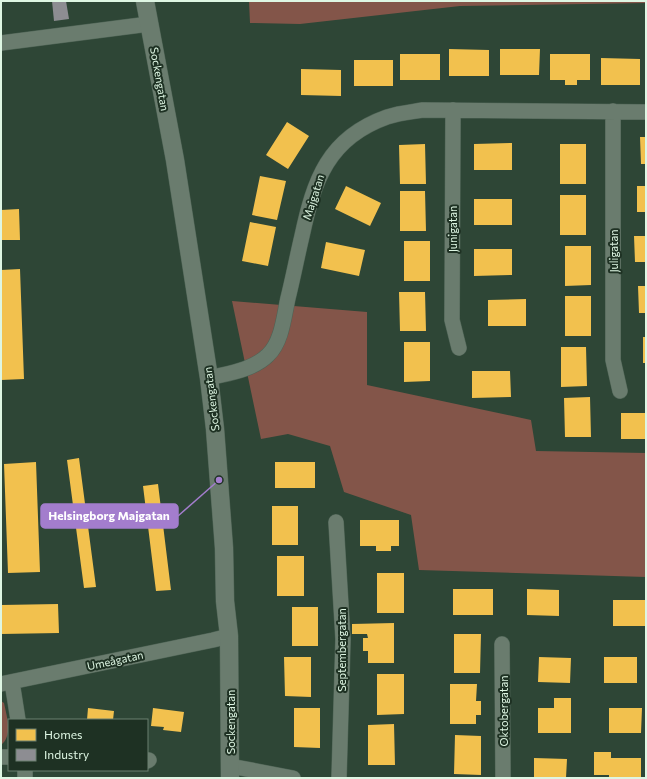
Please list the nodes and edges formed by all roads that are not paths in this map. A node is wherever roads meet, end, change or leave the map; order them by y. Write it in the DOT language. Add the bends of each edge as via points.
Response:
graph roads {
  1 [pos="145,1"];
  2 [pos="149,24"];
  3 [pos="1,42"];
  4 [pos="453,110"];
  5 [pos="613,111"];
  6 [pos="646,112"];
  7 [pos="459,348"];
  8 [pos="209,378"];
  9 [pos="620,391"];
  10 [pos="336,522"];
  11 [pos="229,636"];
  12 [pos="502,644"];
  13 [pos="7,683"];
  14 [pos="18,719"];
  15 [pos="230,772"];
  16 [pos="293,778"];
  17 [pos="340,778"];
  18 [pos="503,778"];
  1 -- 2 [label="street, Sockengatan"];
  2 -- 3 [label="street"];
  2 -- 8 [label="street, Sockengatan" via="175,160"];
  4 -- 5 [label="street, Majgatan"];
  4 -- 7 [label="street, Junigatan" via="452,320"];
  4 -- 8 [label="street, Majgatan" via="423,110 388,117 357,132 334,152 320,173 308,205 284,319 274,346 268,355 247,368"];
  5 -- 6 [label="street, Majgatan"];
  5 -- 9 [label="street, Juligatan" via="613,360"];
  8 -- 11 [label="street, Sockengatan" via="215,429"];
  10 -- 17 [label="street, Septembergatan" via="343,639"];
  11 -- 13 [label="street, Umeågatan"];
  11 -- 15 [label="street, Sockengatan"];
  12 -- 18 [label="street, Oktobergatan"];
  13 -- 14 [label="street"];
  15 -- 16 [label="street"];
}
